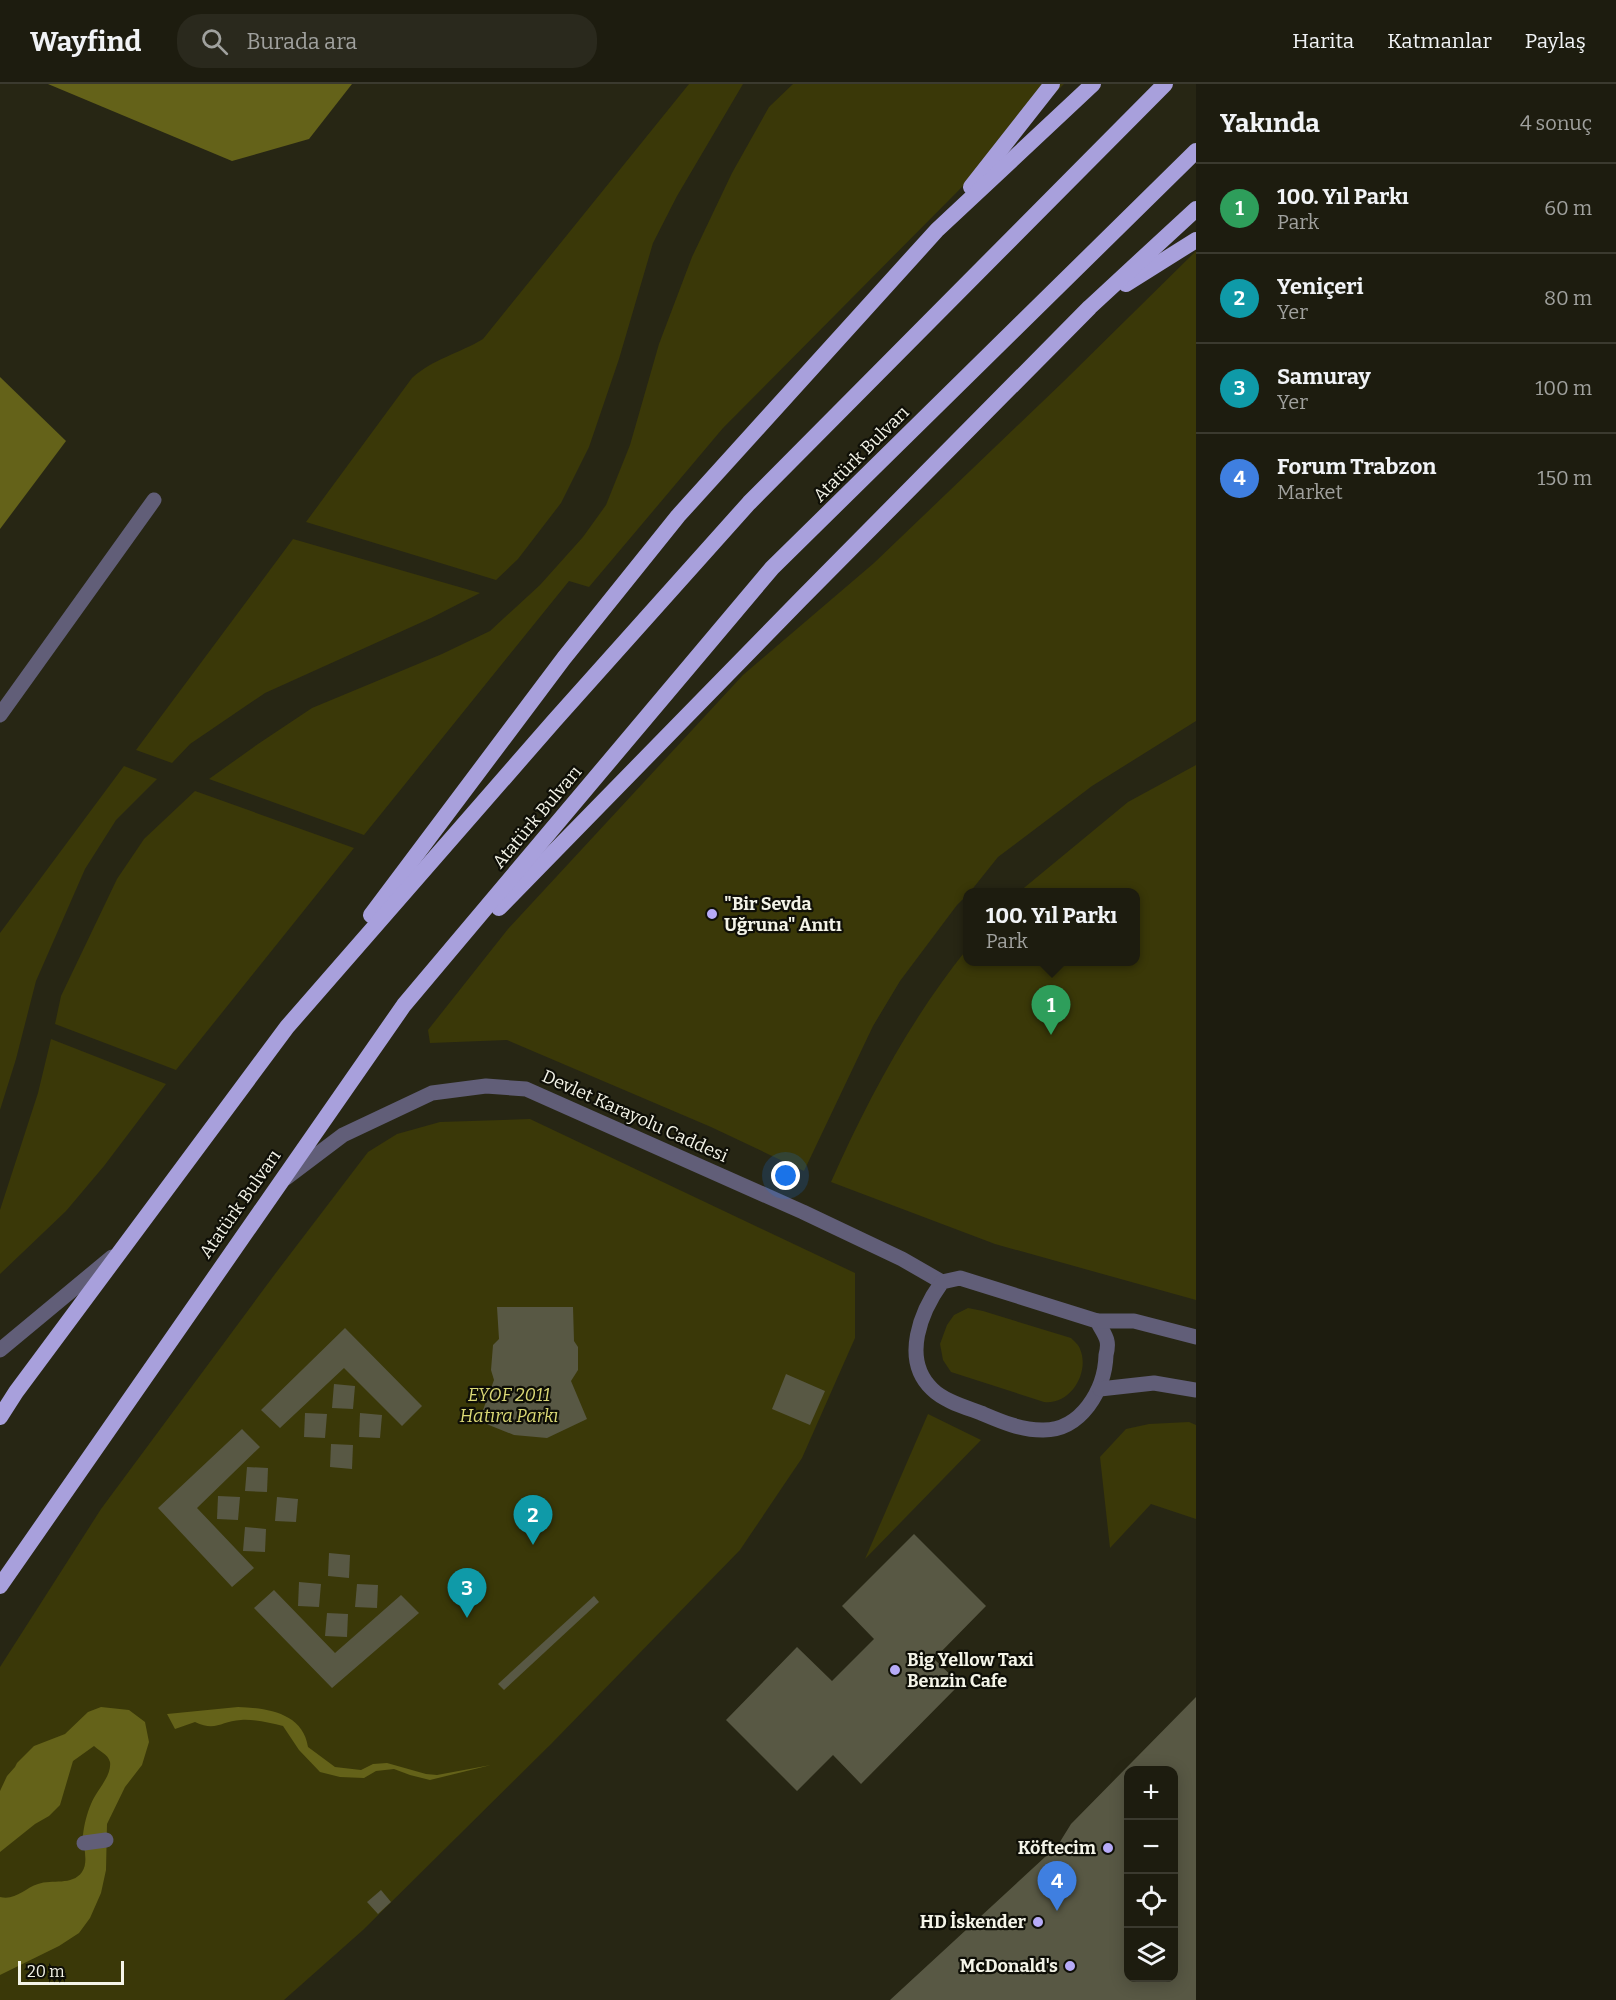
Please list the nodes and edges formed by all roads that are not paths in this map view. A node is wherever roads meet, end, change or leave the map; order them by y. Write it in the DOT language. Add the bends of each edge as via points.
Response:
graph roads {
  1 [pos="1052,84"];
  2 [pos="1093,84"];
  3 [pos="1165,84"];
  4 [pos="1196,151"];
  5 [pos="1196,209"];
  6 [pos="938,230"];
  7 [pos="1196,240"];
  8 [pos="1090,307"];
  9 [pos="154,500"];
  10 [pos="0,715"];
  11 [pos="404,1005"];
  12 [pos="287,1027"];
  13 [pos="279,1183"];
  14 [pos="123,1247"];
  15 [pos="942,1282"];
  16 [pos="1097,1321"];
  17 [pos="1196,1337"];
  18 [pos="0,1350"];
  19 [pos="1100,1389"];
  20 [pos="1196,1390"];
  21 [pos="0,1417"];
  22 [pos="0,1586"];
  23 [pos="106,1840"];
  24 [pos="84,1843"];
  1 -- 6 [label="highway"];
  2 -- 6 [label="highway"];
  3 -- 12 [label="highway" via="749,502"];
  4 -- 11 [label="highway, Atatürk Bulvarı" via="772,568"];
  5 -- 8 [label="highway"];
  6 -- 12 [label="highway" via="678,516 564,658"];
  7 -- 8 [label="highway"];
  8 -- 11 [label="highway"];
  9 -- 10 [label="street"];
  11 -- 13 [label="highway, Atatürk Bulvarı"];
  12 -- 14 [label="highway"];
  13 -- 15 [label="street, Devlet Karayolu Caddesi" via="343,1135 432,1093 486,1086 526,1089 803,1212"];
  13 -- 22 [label="highway, Atatürk Bulvarı"];
  14 -- 18 [label="street"];
  14 -- 21 [label="highway"];
  15 -- 16 [label="street" via="960,1278"];
  15 -- 19 [label="street" via="921,1318 916,1351 919,1373 933,1391 1012,1425 1043,1430 1067,1425 1084,1411"];
  16 -- 17 [label="street" via="1134,1321"];
  16 -- 19 [label="street" via="1107,1341"];
  19 -- 20 [label="street" via="1154,1383"];
  23 -- 24 [label="street"];
}
